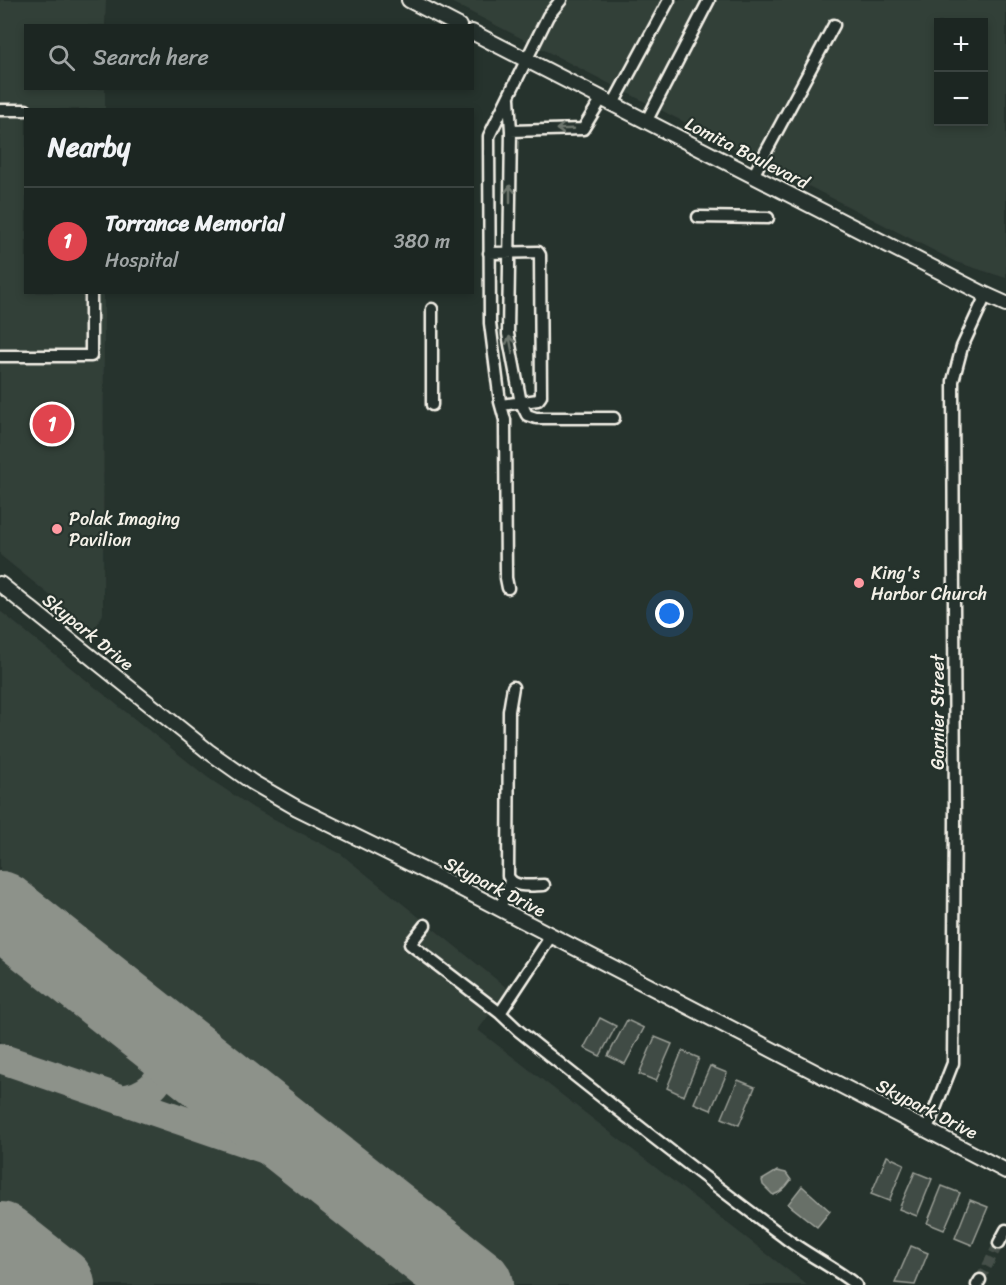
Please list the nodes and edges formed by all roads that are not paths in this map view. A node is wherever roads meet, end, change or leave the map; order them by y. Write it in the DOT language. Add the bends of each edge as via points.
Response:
graph roads {
  1 [pos="409,0"];
  2 [pos="561,0"];
  3 [pos="669,0"];
  4 [pos="706,1"];
  5 [pos="429,4"];
  6 [pos="456,24"];
  7 [pos="834,25"];
  8 [pos="474,33"];
  9 [pos="526,59"];
  10 [pos="509,95"];
  11 [pos="608,101"];
  12 [pos="0,110"];
  13 [pos="24,110"];
  14 [pos="646,122"];
  15 [pos="511,131"];
  16 [pos="753,176"];
  17 [pos="698,217"];
  18 [pos="768,218"];
  19 [pos="489,253"];
  20 [pos="510,253"];
  21 [pos="91,294"];
  22 [pos="986,295"];
  23 [pos="1006,304"];
  24 [pos="432,309"];
  25 [pos="0,356"];
  26 [pos="521,403"];
  27 [pos="432,405"];
  28 [pos="501,405"];
  29 [pos="614,418"];
  30 [pos="0,584"];
  31 [pos="508,588"];
  32 [pos="513,687"];
  33 [pos="510,880"];
  34 [pos="544,885"];
  35 [pos="499,909"];
  36 [pos="425,925"];
  37 [pos="551,936"];
  38 [pos="500,1013"];
  39 [pos="927,1129"];
  40 [pos="1006,1171"];
  41 [pos="1006,1230"];
  42 [pos="999,1243"];
  43 [pos="856,1285"];
  1 -- 5 [label="main road"];
  2 -- 9 [label="street" via="548,16"];
  3 -- 11 [label="street"];
  4 -- 14 [label="street"];
  5 -- 6 [label="main road"];
  7 -- 16 [label="street"];
  8 -- 9 [label="main road, Lomita Boulevard"];
  9 -- 10 [label="street"];
  9 -- 11 [label="main road, Lomita Boulevard"];
  10 -- 15 [label="street"];
  10 -- 19 [label="street" via="489,136"];
  11 -- 14 [label="main road, Lomita Boulevard"];
  11 -- 15 [label="street, one-way" via="583,129"];
  12 -- 13 [label="street"];
  14 -- 16 [label="main road, Lomita Boulevard"];
  20 -- 15 [label="street, one-way"];
  16 -- 22 [label="main road, Lomita Boulevard"];
  17 -- 18 [label="street"];
  19 -- 20 [label="street"];
  19 -- 28 [label="street" via="490,323"];
  26 -- 20 [label="street, one-way" via="508,334"];
  20 -- 26 [label="street" via="540,255 541,396"];
  21 -- 25 [label="street" via="91,356"];
  22 -- 23 [label="main road, Lomita Boulevard"];
  22 -- 39 [label="street, Garnier Street" via="962,347 953,381 953,1063"];
  24 -- 27 [label="street"];
  26 -- 28 [label="street"];
  26 -- 29 [label="street" via="527,415 536,418"];
  28 -- 31 [label="street" via="505,420"];
  30 -- 35 [label="main road, Skypark Drive" via="252,782"];
  32 -- 33 [label="street" via="509,711"];
  33 -- 34 [label="street" via="515,884"];
  33 -- 35 [label="street"];
  35 -- 37 [label="main road, Skypark Drive"];
  36 -- 38 [label="street" via="410,944"];
  37 -- 38 [label="street"];
  37 -- 39 [label="main road, Skypark Drive"];
  38 -- 43 [label="street" via="650,1136 792,1243"];
  39 -- 40 [label="main road, Skypark Drive"];
  41 -- 42 [label="street"];
}
